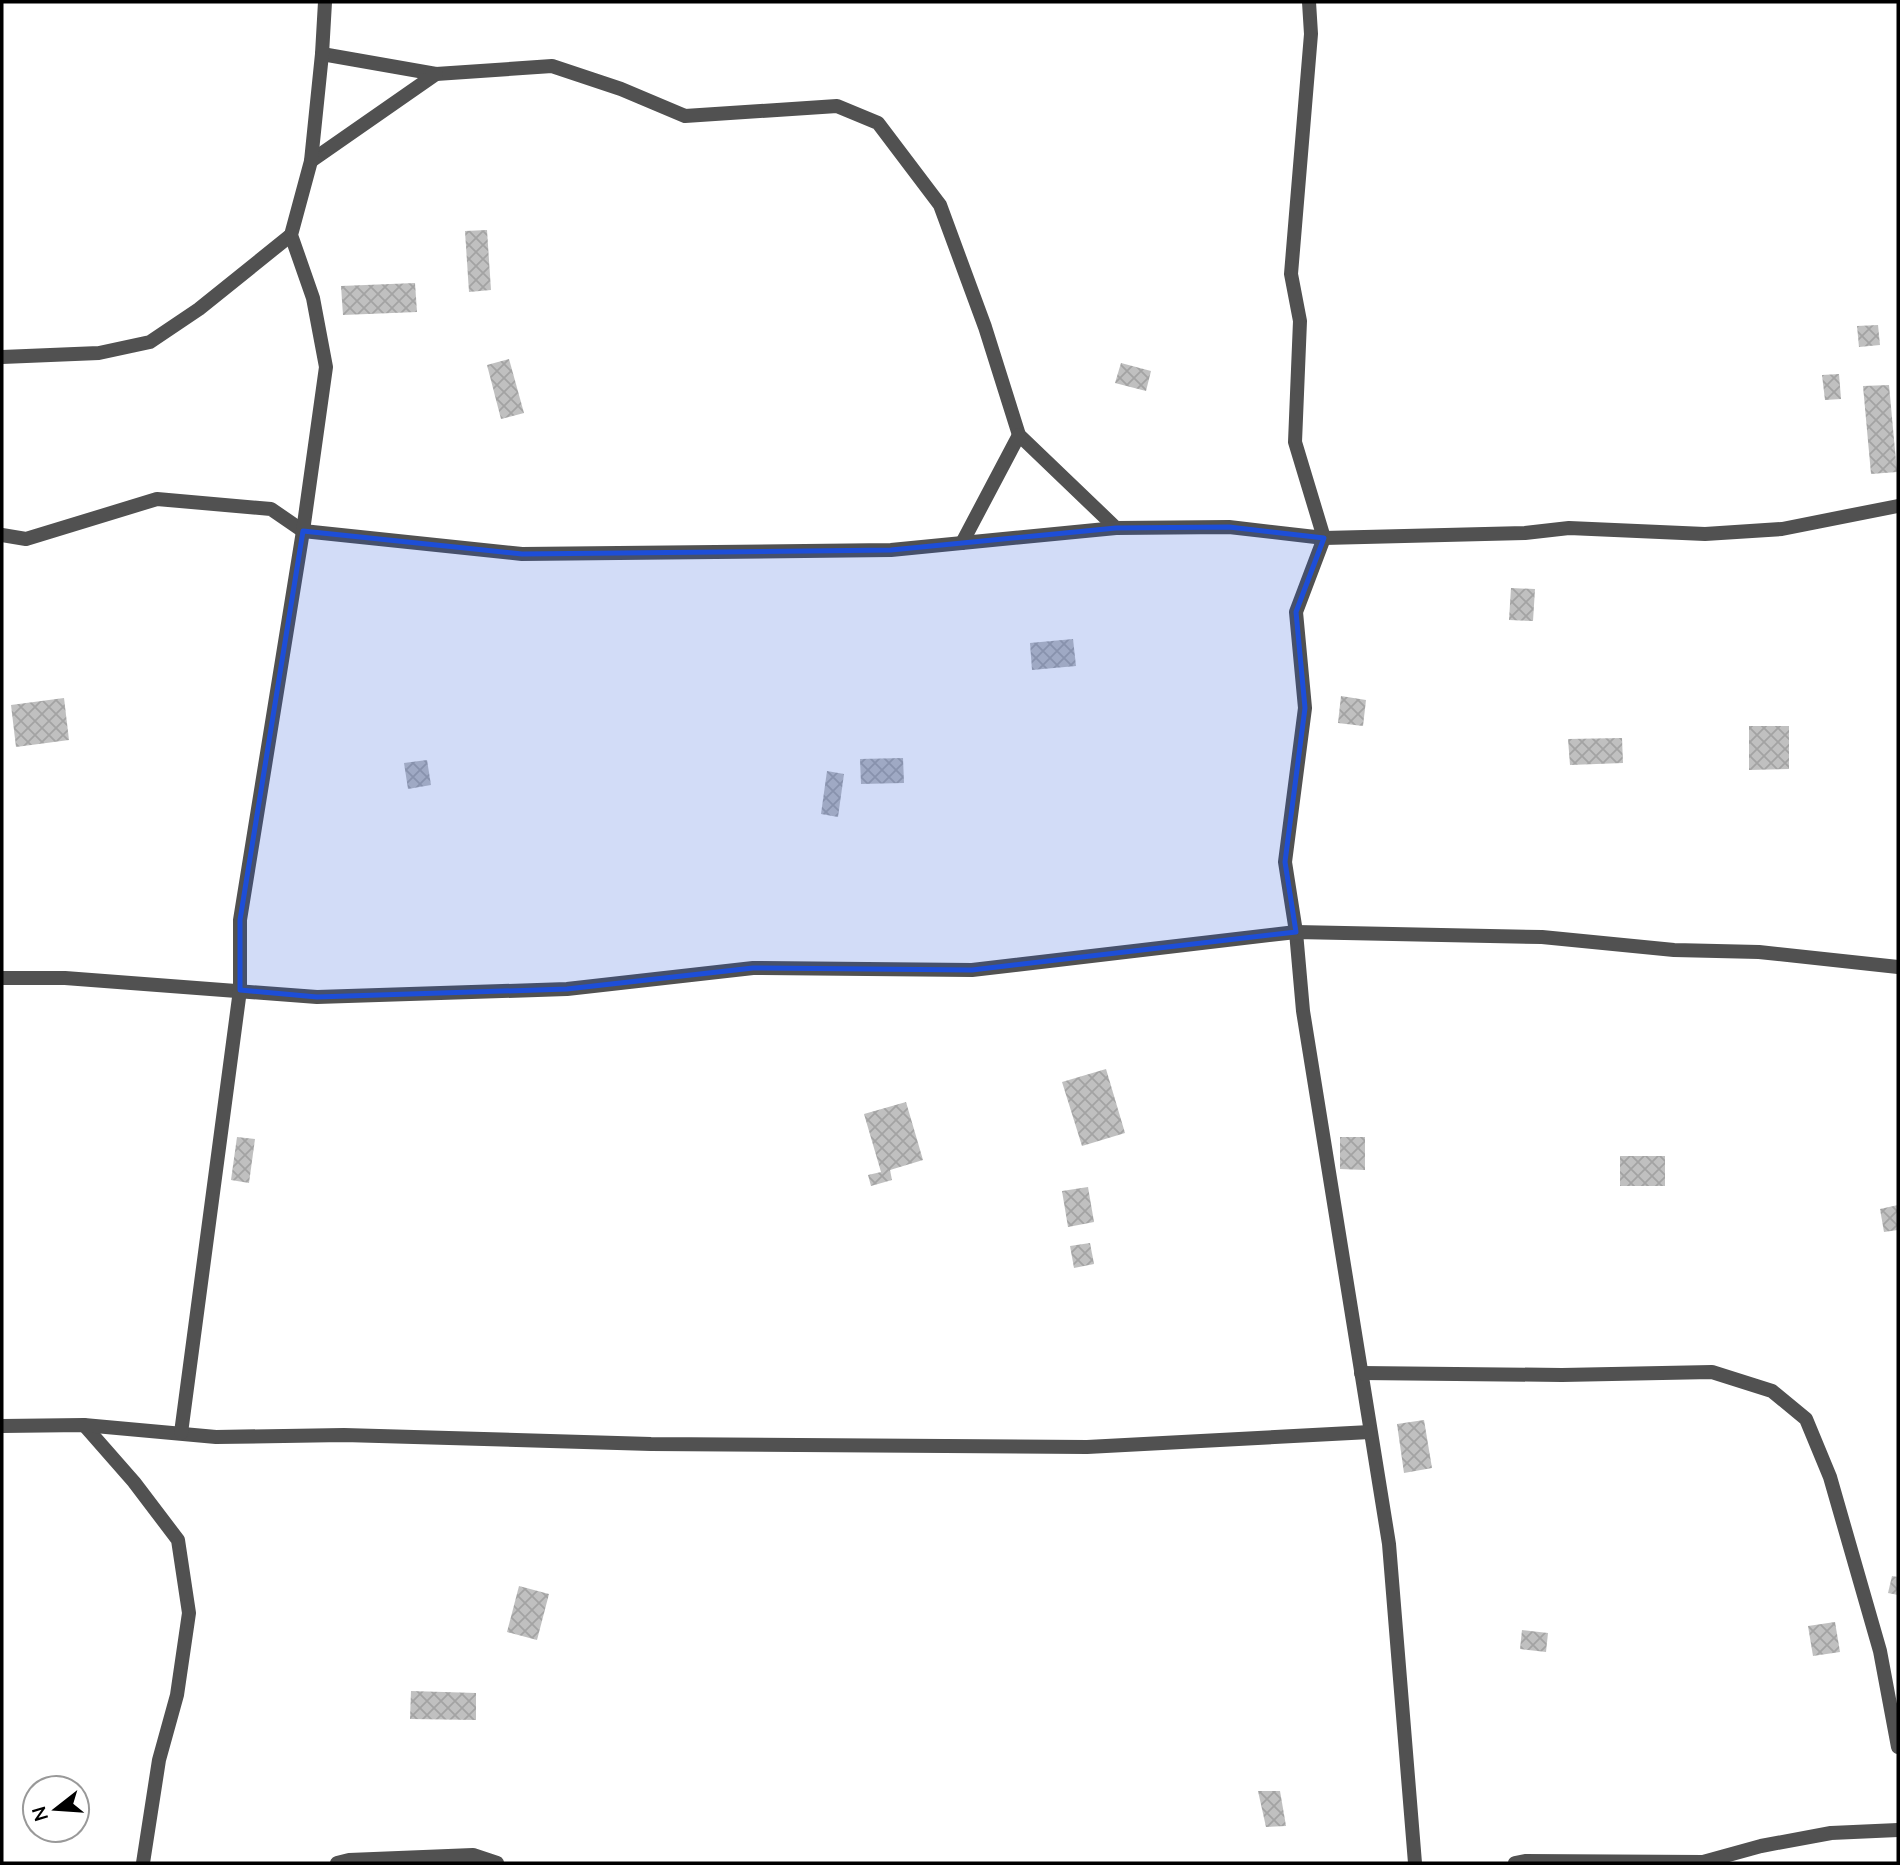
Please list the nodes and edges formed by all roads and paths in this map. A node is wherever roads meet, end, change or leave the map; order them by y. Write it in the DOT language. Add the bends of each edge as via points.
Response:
graph roads {
  1 [pos="325,2"];
  2 [pos="1309,2"];
  3 [pos="323,54"];
  4 [pos="436,74"];
  5 [pos="311,161"];
  6 [pos="291,235"];
  7 [pos="2,357"];
  8 [pos="1019,435"];
  9 [pos="1898,506"];
  10 [pos="1116,528"];
  11 [pos="303,531"];
  12 [pos="2,535"];
  13 [pos="1324,538"];
  14 [pos="962,543"];
  15 [pos="1296,932"];
  16 [pos="1898,967"];
  17 [pos="2,978"];
  18 [pos="240,990"];
  19 [pos="1361,1373"];
  20 [pos="84,1425"];
  21 [pos="2,1426"];
  22 [pos="1370,1432"];
  23 [pos="181,1433"];
  24 [pos="1898,1747"];
  25 [pos="1898,1830"];
  26 [pos="143,1863"];
  27 [pos="337,1863"];
  28 [pos="497,1863"];
  29 [pos="1415,1863"];
  30 [pos="1515,1863"];
  1 -- 3 [label="street"];
  2 -- 13 [label="street" via="1311,34 1291,274 1300,321 1295,442"];
  3 -- 4 [label="street"];
  3 -- 5 [label="street"];
  4 -- 5 [label="street"];
  4 -- 8 [label="street" via="552,66 685,116 837,106 878,123 940,205"];
  5 -- 6 [label="street"];
  6 -- 7 [label="street" via="150,342 99,353"];
  6 -- 11 [label="street" via="313,298 326,367"];
  8 -- 10 [label="street"];
  8 -- 14 [label="street"];
  9 -- 13 [label="street" via="1782,529 1728,533 1569,528"];
  10 -- 13 [label="street" via="1229,527"];
  10 -- 14 [label="street"];
  11 -- 12 [label="street" via="271,509 157,499 26,539"];
  11 -- 14 [label="street" via="522,554 891,550"];
  11 -- 18 [label="street" via="240,920"];
  13 -- 15 [label="street" via="1296,611 1305,708 1285,862"];
  15 -- 16 [label="street" via="1542,937"];
  15 -- 18 [label="street" via="972,970 753,968 567,989 330,996"];
  15 -- 19 [label="street" via="1303,1011"];
  17 -- 18 [label="street"];
  18 -- 23 [label="street"];
  19 -- 22 [label="street"];
  19 -- 24 [label="street" via="1712,1372 1772,1391 1806,1419 1830,1477 1880,1651"];
  20 -- 21 [label="street"];
  20 -- 23 [label="street"];
  20 -- 26 [label="street" via="178,1540 190,1613"];
  22 -- 23 [label="street" via="1087,1447 651,1444"];
  22 -- 29 [label="street" via="1389,1544"];
  25 -- 30 [label="street" via="1831,1833 1703,1862"];
  27 -- 28 [label="street" via="473,1855"];
}
